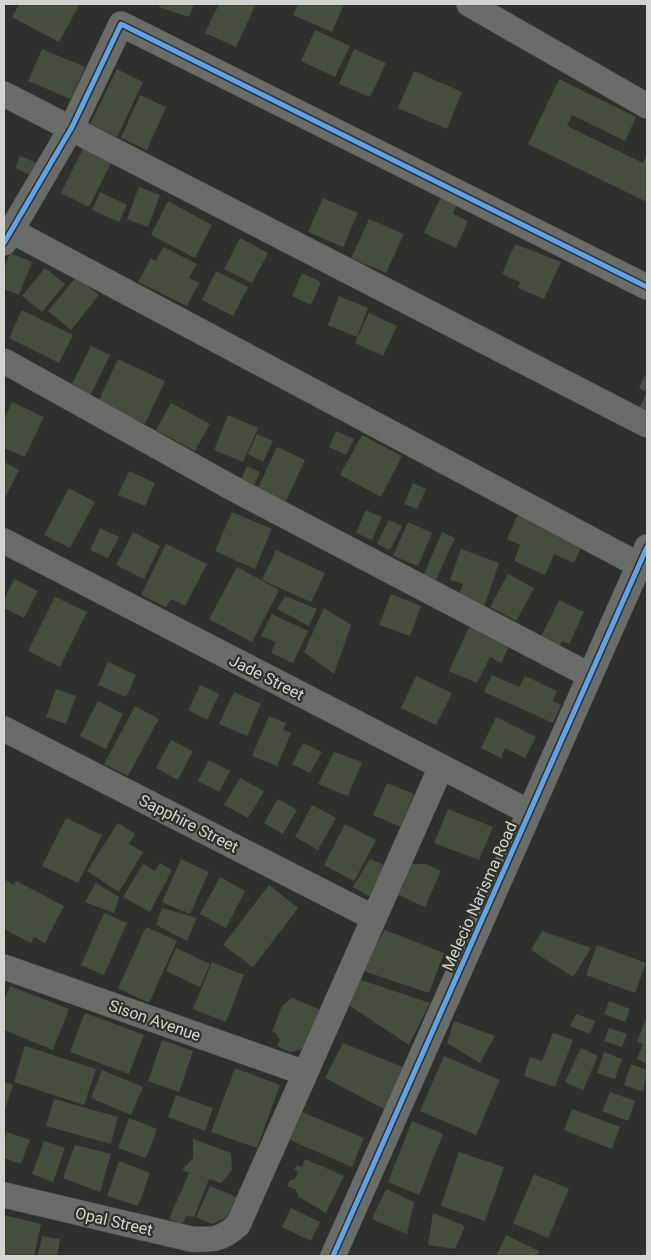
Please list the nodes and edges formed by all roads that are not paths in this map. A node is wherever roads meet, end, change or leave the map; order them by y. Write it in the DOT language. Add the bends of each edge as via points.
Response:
graph roads {
  1 [pos="469,4"];
  2 [pos="4,94"];
  3 [pos="647,106"];
  4 [pos="72,127"];
  5 [pos="8,237"];
  6 [pos="647,287"];
  7 [pos="4,361"];
  8 [pos="647,425"];
  9 [pos="4,541"];
  10 [pos="643,556"];
  11 [pos="589,675"];
  12 [pos="4,728"];
  13 [pos="441,767"];
  14 [pos="529,812"];
  15 [pos="374,918"];
  16 [pos="4,967"];
  17 [pos="305,1073"];
  18 [pos="4,1195"];
  19 [pos="333,1256"];
  1 -- 3 [label="street"];
  2 -- 4 [label="street"];
  4 -- 5 [label="street"];
  4 -- 6 [label="street" via="121,24"];
  4 -- 8 [label="street"];
  5 -- 10 [label="street"];
  7 -- 11 [label="street" via="234,489"];
  9 -- 13 [label="street, Jade Street"];
  10 -- 11 [label="street, Melecio Narisma Road"];
  11 -- 14 [label="street, Melecio Narisma Road"];
  12 -- 15 [label="street, Sapphire Street"];
  13 -- 14 [label="street, Jade Street"];
  13 -- 15 [label="street"];
  14 -- 19 [label="street, Melecio Narisma Road"];
  15 -- 17 [label="street"];
  16 -- 17 [label="street, Sison Avenue"];
  17 -- 18 [label="street, Opal Street" via="247,1208 225,1237 191,1239"];
}
